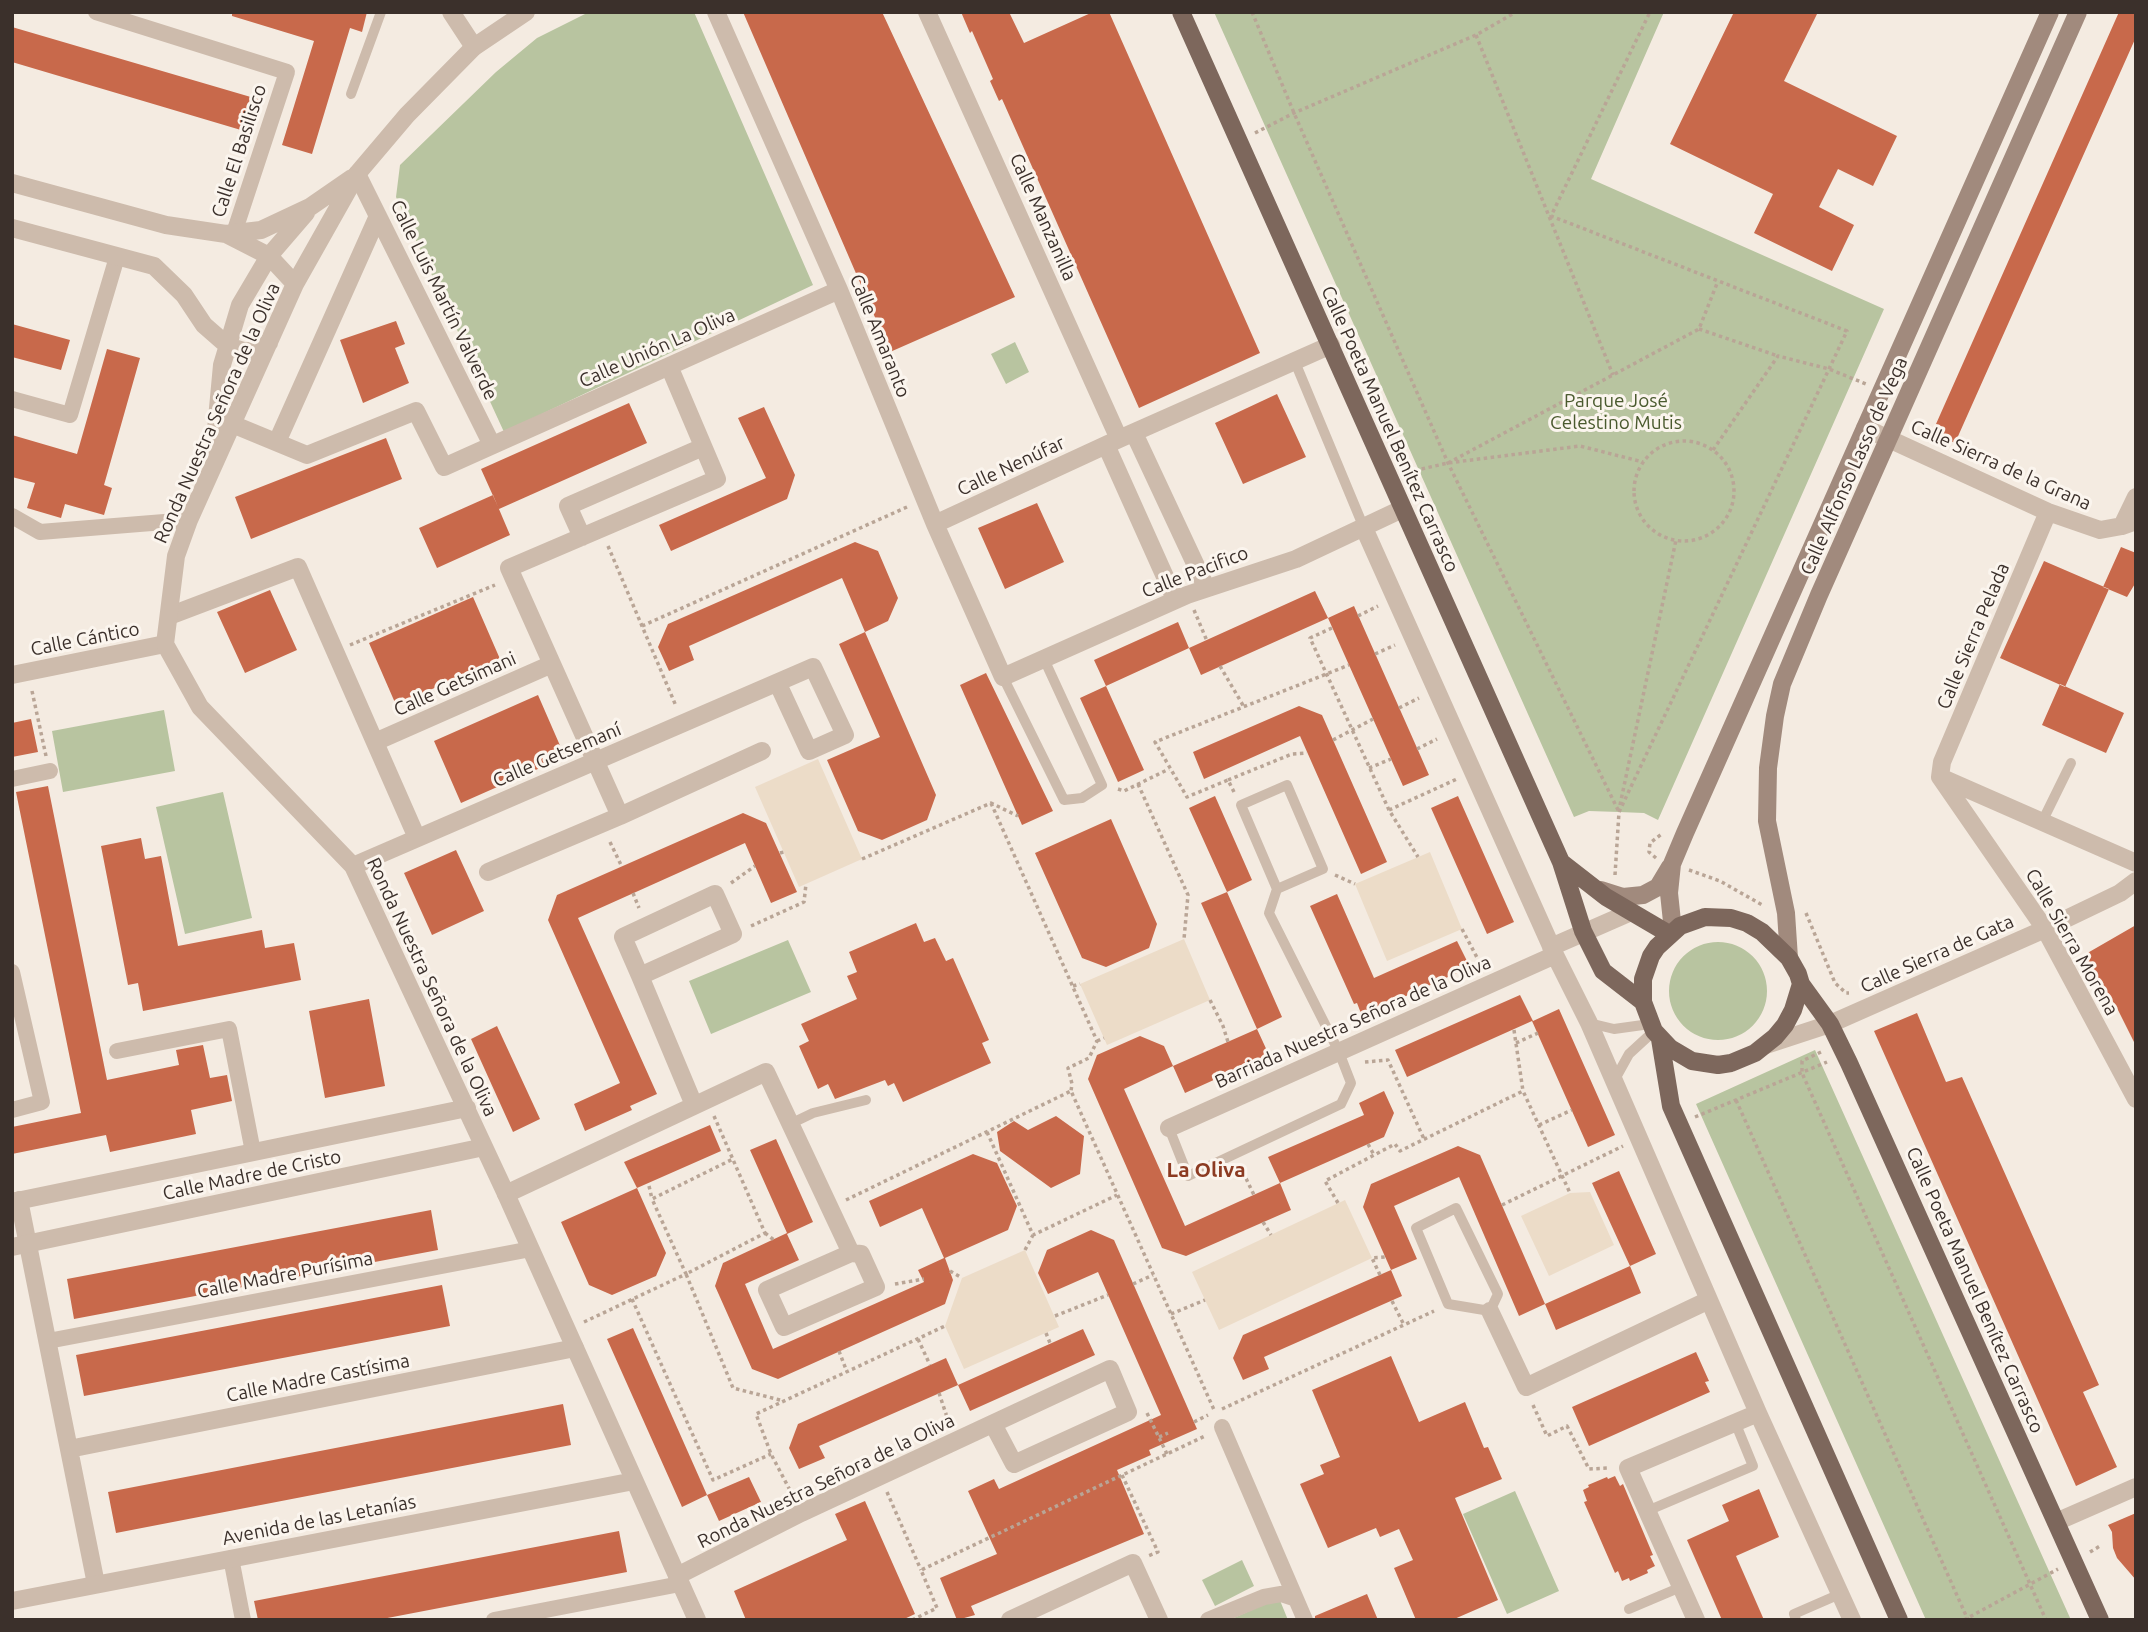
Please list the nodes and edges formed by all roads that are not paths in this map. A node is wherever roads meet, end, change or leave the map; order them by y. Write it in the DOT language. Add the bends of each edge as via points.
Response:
graph roads {
  1 [pos="96,12"];
  2 [pos="381,12"];
  3 [pos="451,12"];
  4 [pos="526,12"];
  5 [pos="716,12"];
  6 [pos="927,12"];
  7 [pos="1181,12"];
  8 [pos="2050,12"];
  9 [pos="2078,12"];
  10 [pos="474,47"];
  11 [pos="351,94"];
  12 [pos="358,174"];
  13 [pos="12,183"];
  14 [pos="310,208"];
  15 [pos="378,216"];
  16 [pos="12,228"];
  17 [pos="230,234"];
  18 [pos="269,256"];
  19 [pos="117,257"];
  20 [pos="295,285"];
  21 [pos="839,290"];
  22 [pos="268,343"];
  23 [pos="1331,345"];
  24 [pos="228,346"];
  25 [pos="1295,362"];
  26 [pos="669,366"];
  27 [pos="12,399"];
  28 [pos="232,424"];
  29 [pos="1865,428"];
  30 [pos="1120,439"];
  31 [pos="1890,439"];
  32 [pos="277,442"];
  33 [pos="492,445"];
  34 [pos="703,447"];
  35 [pos="213,464"];
  36 [pos="2136,497"];
  37 [pos="1402,509"];
  38 [pos="2048,512"];
  39 [pos="12,516"];
  40 [pos="189,520"];
  41 [pos="935,524"];
  42 [pos="2129,524"];
  43 [pos="1364,528"];
  44 [pos="582,537"];
  45 [pos="1206,587"];
  46 [pos="1181,597"];
  47 [pos="169,616"];
  48 [pos="165,644"];
  49 [pos="1044,659"];
  50 [pos="552,664"];
  51 [pos="20,674"];
  52 [pos="1003,677"];
  53 [pos="778,684"];
  54 [pos="375,742"];
  55 [pos="762,751"];
  56 [pos="596,762"];
  57 [pos="2071,763"];
  58 [pos="50,771"];
  59 [pos="1940,777"];
  60 [pos="12,779"];
  61 [pos="621,816"];
  62 [pos="2042,822"];
  63 [pos="417,838"];
  64 [pos="1561,862"];
  65 [pos="2136,863"];
  66 [pos="353,866"];
  67 [pos="1678,866"];
  68 [pos="488,872"];
  69 [pos="2136,881"];
  70 [pos="1590,886"];
  71 [pos="1277,889"];
  72 [pos="1631,912"];
  73 [pos="2045,929"];
  74 [pos="1583,931"];
  75 [pos="1671,932"];
  76 [pos="1553,951"];
  77 [pos="1788,958"];
  78 [pos="12,972"];
  79 [pos="640,976"];
  80 [pos="1801,985"];
  81 [pos="1643,1002"];
  82 [pos="1589,1023"];
  83 [pos="1830,1024"];
  84 [pos="1655,1031"];
  85 [pos="1766,1045"];
  86 [pos="117,1051"];
  87 [pos="1339,1052"];
  88 [pos="1614,1080"];
  89 [pos="2136,1098"];
  90 [pos="866,1100"];
  91 [pos="700,1102"];
  92 [pos="467,1108"];
  93 [pos="12,1110"];
  94 [pos="790,1124"];
  95 [pos="1168,1128"];
  96 [pos="484,1147"];
  97 [pos="253,1152"];
  98 [pos="506,1194"];
  99 [pos="16,1201"];
  100 [pos="20,1246"];
  101 [pos="531,1250"];
  102 [pos="851,1253"];
  103 [pos="1709,1300"];
  104 [pos="1490,1311"];
  105 [pos="48,1341"];
  106 [pos="575,1348"];
  107 [pos="1758,1413"];
  108 [pos="1218,1420"];
  109 [pos="1735,1422"];
  110 [pos="993,1424"];
  111 [pos="69,1449"];
  112 [pos="634,1481"];
  113 [pos="2136,1487"];
  114 [pos="1647,1511"];
  115 [pos="2056,1522"];
  116 [pos="231,1558"];
  117 [pos="679,1580"];
  118 [pos="96,1584"];
  119 [pos="1681,1587"];
  120 [pos="1840,1594"];
  121 [pos="1296,1599"];
  122 [pos="12,1601"];
  123 [pos="1629,1609"];
  124 [pos="243,1620"];
  125 [pos="494,1620"];
  126 [pos="696,1620"];
  127 [pos="1010,1620"];
  128 [pos="1159,1620"];
  129 [pos="1208,1620"];
  130 [pos="1305,1620"];
  131 [pos="1696,1620"];
  132 [pos="1796,1620"];
  133 [pos="1852,1620"];
  134 [pos="1899,1620"];
  135 [pos="2100,1620"];
  1 -- 17 [label="street, Calle El Basilisco" via="287,72"];
  2 -- 11 [label="lane"];
  3 -- 10 [label="street"];
  4 -- 10 [label="street, Ronda Nuestra Señora de la Oliva"];
  5 -- 21 [label="street, Calle Amaranto"];
  6 -- 30 [label="street, Calle Manzanilla"];
  7 -- 23 [label="main road, Calle Poeta Manuel Benítez Carrasco"];
  8 -- 29 [label="main road, Calle Alfonso Lasso de Vega"];
  9 -- 31 [label="main road, Calle Alfonso Lasso de Vega"];
  10 -- 12 [label="street, Ronda Nuestra Señora de la Oliva" via="407,115"];
  12 -- 14 [label="street"];
  12 -- 15 [label="street, Calle Luis Martín Valverde"];
  12 -- 20 [label="street, Ronda Nuestra Señora de la Oliva"];
  13 -- 17 [label="street" via="166,225"];
  14 -- 17 [label="street" via="261,230"];
  14 -- 18 [label="street"];
  15 -- 32 [label="street"];
  15 -- 33 [label="street, Calle Luis Martín Valverde"];
  16 -- 19 [label="street"];
  17 -- 18 [label="street"];
  18 -- 20 [label="street"];
  18 -- 24 [label="street" via="240,305"];
  19 -- 24 [label="street" via="154,266"];
  19 -- 27 [label="street" via="69,415"];
  20 -- 22 [label="street, Ronda Nuestra Señora de la Oliva"];
  21 -- 26 [label="street, Calle Unión La Oliva"];
  21 -- 41 [label="street, Calle Amaranto"];
  22 -- 24 [label="street" via="247,352"];
  22 -- 28 [label="street, Ronda Nuestra Señora de la Oliva"];
  23 -- 25 [label="street, Calle Nenúfar"];
  23 -- 37 [label="main road, Calle Poeta Manuel Benítez Carrasco"];
  24 -- 35 [label="street" via="222,365"];
  25 -- 30 [label="street, Calle Nenúfar"];
  25 -- 43 [label="lane"];
  26 -- 33 [label="street, Calle Unión La Oliva"];
  26 -- 34 [label="street"];
  28 -- 32 [label="street"];
  28 -- 35 [label="street, Ronda Nuestra Señora de la Oliva"];
  29 -- 31 [label="street"];
  29 -- 67 [label="main road, Calle Alfonso Lasso de Vega"];
  30 -- 41 [label="street, Calle Nenúfar"];
  30 -- 45 [label="street, Calle Manzanilla"];
  30 -- 46 [label="street, Calle Manzanilla"];
  31 -- 38 [label="street, Calle Sierra de la Grana"];
  31 -- 77 [label="main road, Calle Alfonso Lasso de Vega" via="1782,684 1775,716 1767,821 1786,913"];
  32 -- 33 [label="street, Calle Unión La Oliva" via="307,454 416,411 444,467"];
  34 -- 44 [label="street" via="568,506"];
  34 -- 44 [label="street" via="717,479"];
  35 -- 40 [label="street, Ronda Nuestra Señora de la Oliva"];
  36 -- 42 [label="street"];
  37 -- 43 [label="street, Calle Pacifico"];
  37 -- 64 [label="main road, Calle Poeta Manuel Benítez Carrasco"];
  38 -- 42 [label="street, Calle Sierra de la Grana" via="2099,530"];
  38 -- 59 [label="street, Calle Sierra Pelada" via="1942,762"];
  39 -- 40 [label="street" via="40,532"];
  40 -- 47 [label="street, Ronda Nuestra Señora de la Oliva" via="176,556"];
  41 -- 52 [label="street, Calle Amaranto"];
  43 -- 45 [label="street, Calle Pacifico" via="1296,558"];
  43 -- 76 [label="street"];
  44 -- 50 [label="street" via="509,568"];
  45 -- 46 [label="street, Calle Pacifico"];
  46 -- 49 [label="street, Calle Pacifico"];
  47 -- 48 [label="street, Ronda Nuestra Señora de la Oliva"];
  47 -- 54 [label="street" via="298,567"];
  48 -- 51 [label="street, Calle Cántico"];
  48 -- 66 [label="street, Ronda Nuestra Señora de la Oliva" via="200,707"];
  49 -- 52 [label="street, Calle Pacifico"];
  49 -- 52 [label="lane" via="1102,785 1082,797 1063,800"];
  50 -- 54 [label="street, Calle Getsimani"];
  50 -- 56 [label="street"];
  53 -- 53 [label="street, Calle Getsemaní" via="809,751 845,735 813,667"];
  53 -- 56 [label="street, Calle Getsemaní"];
  54 -- 63 [label="street"];
  55 -- 61 [label="street"];
  56 -- 61 [label="street"];
  56 -- 63 [label="street, Calle Getsemaní"];
  57 -- 62 [label="lane"];
  58 -- 60 [label="street"];
  59 -- 62 [label="street"];
  59 -- 73 [label="street, Calle Sierra Morena"];
  61 -- 68 [label="street"];
  62 -- 65 [label="street"];
  63 -- 66 [label="street, Calle Getsemaní"];
  64 -- 70 [label="main road, Calle Poeta Manuel Benítez Carrasco"];
  64 -- 74 [label="main road, Calle Poeta Manuel Benítez Carrasco"];
  66 -- 92 [label="street, Ronda Nuestra Señora de la Oliva"];
  67 -- 70 [label="main road" via="1643,895 1623,897"];
  67 -- 75 [label="main road, Calle Alfonso Lasso de Vega" via="1669,893"];
  69 -- 73 [label="street, Calle Sierra de Gata"];
  70 -- 72 [label="main road, Calle Poeta Manuel Benítez Carrasco"];
  71 -- 71 [label="lane" via="1323,869 1287,785 1241,805"];
  71 -- 87 [label="lane" via="1269,913"];
  72 -- 74 [label="street, Barriada Nuestra Señora de la Oliva"];
  72 -- 75 [label="main road, Calle Poeta Manuel Benítez Carrasco"];
  73 -- 83 [label="street, Calle Sierra de Gata"];
  73 -- 89 [label="street, Calle Sierra Morena"];
  74 -- 76 [label="street, Barriada Nuestra Señora de la Oliva"];
  74 -- 81 [label="main road, Calle Poeta Manuel Benítez Carrasco" via="1603,971"];
  75 -- 77 [label="main road" via="1696,919 1731,918 1762,932"];
  75 -- 81 [label="main road" via="1646,967"];
  76 -- 82 [label="street"];
  76 -- 87 [label="street, Barriada Nuestra Señora de la Oliva"];
  77 -- 80 [label="main road"];
  78 -- 93 [label="street" via="42,1102"];
  79 -- 79 [label="street" via="733,934 715,894 623,937"];
  79 -- 91 [label="street"];
  80 -- 83 [label="main road, Calle Poeta Manuel Benítez Carrasco"];
  80 -- 85 [label="main road" via="1785,1025"];
  81 -- 84 [label="main road"];
  82 -- 84 [label="lane"];
  82 -- 88 [label="street"];
  83 -- 85 [label="street, Calle Sierra de Gata"];
  83 -- 115 [label="main road, Calle Poeta Manuel Benítez Carrasco"];
  84 -- 85 [label="main road" via="1670,1048 1692,1061 1718,1065 1744,1059"];
  84 -- 88 [label="lane" via="1629,1054"];
  84 -- 134 [label="main road" via="1671,1106"];
  86 -- 97 [label="street" via="229,1029"];
  87 -- 95 [label="street, Barriada Nuestra Señora de la Oliva"];
  87 -- 95 [label="lane" via="1351,1083 1341,1104 1188,1177"];
  88 -- 103 [label="street"];
  90 -- 94 [label="lane" via="813,1113"];
  91 -- 94 [label="street" via="766,1072"];
  91 -- 98 [label="street"];
  92 -- 96 [label="street, Ronda Nuestra Señora de la Oliva"];
  92 -- 97 [label="street, Calle Madre de Cristo"];
  94 -- 102 [label="street"];
  96 -- 98 [label="street, Ronda Nuestra Señora de la Oliva"];
  96 -- 100 [label="street, Calle Madre de Cristo"];
  97 -- 99 [label="street, Calle Madre de Cristo"];
  98 -- 101 [label="street, Ronda Nuestra Señora de la Oliva"];
  99 -- 100 [label="street"];
  100 -- 105 [label="street"];
  101 -- 105 [label="street, Calle Madre Purísima"];
  101 -- 106 [label="street, Ronda Nuestra Señora de la Oliva"];
  102 -- 102 [label="street" via="767,1290 784,1327 876,1287 862,1254"];
  103 -- 104 [label="street" via="1526,1387"];
  103 -- 107 [label="street"];
  104 -- 104 [label="lane" via="1498,1294 1456,1208 1416,1228 1448,1304"];
  105 -- 111 [label="street"];
  106 -- 111 [label="street, Calle Madre Castísima"];
  106 -- 112 [label="street, Ronda Nuestra Señora de la Oliva"];
  107 -- 109 [label="street"];
  107 -- 120 [label="street"];
  108 -- 121 [label="street"];
  109 -- 114 [label="lane" via="1753,1466"];
  109 -- 114 [label="street" via="1628,1468"];
  110 -- 110 [label="street, Ronda Nuestra Señora de la Oliva" via="1014,1464 1128,1412 1110,1368"];
  110 -- 117 [label="street, Ronda Nuestra Señora de la Oliva" via="801,1513"];
  111 -- 118 [label="street"];
  112 -- 116 [label="street, Avenida de las Letanías"];
  112 -- 117 [label="street, Ronda Nuestra Señora de la Oliva"];
  113 -- 115 [label="street"];
  114 -- 119 [label="street"];
  115 -- 135 [label="main road, Calle Poeta Manuel Benítez Carrasco"];
  116 -- 118 [label="street, Avenida de las Letanías"];
  116 -- 124 [label="street"];
  117 -- 125 [label="street"];
  117 -- 126 [label="street, Ronda Nuestra Señora de la Oliva"];
  118 -- 122 [label="street, Avenida de las Letanías"];
  119 -- 123 [label="lane"];
  119 -- 131 [label="street"];
  120 -- 132 [label="lane" via="1794,1614"];
  120 -- 133 [label="street"];
  121 -- 129 [label="street" via="1281,1594 1264,1597"];
  121 -- 130 [label="street"];
  127 -- 128 [label="street" via="1133,1563"];
}
